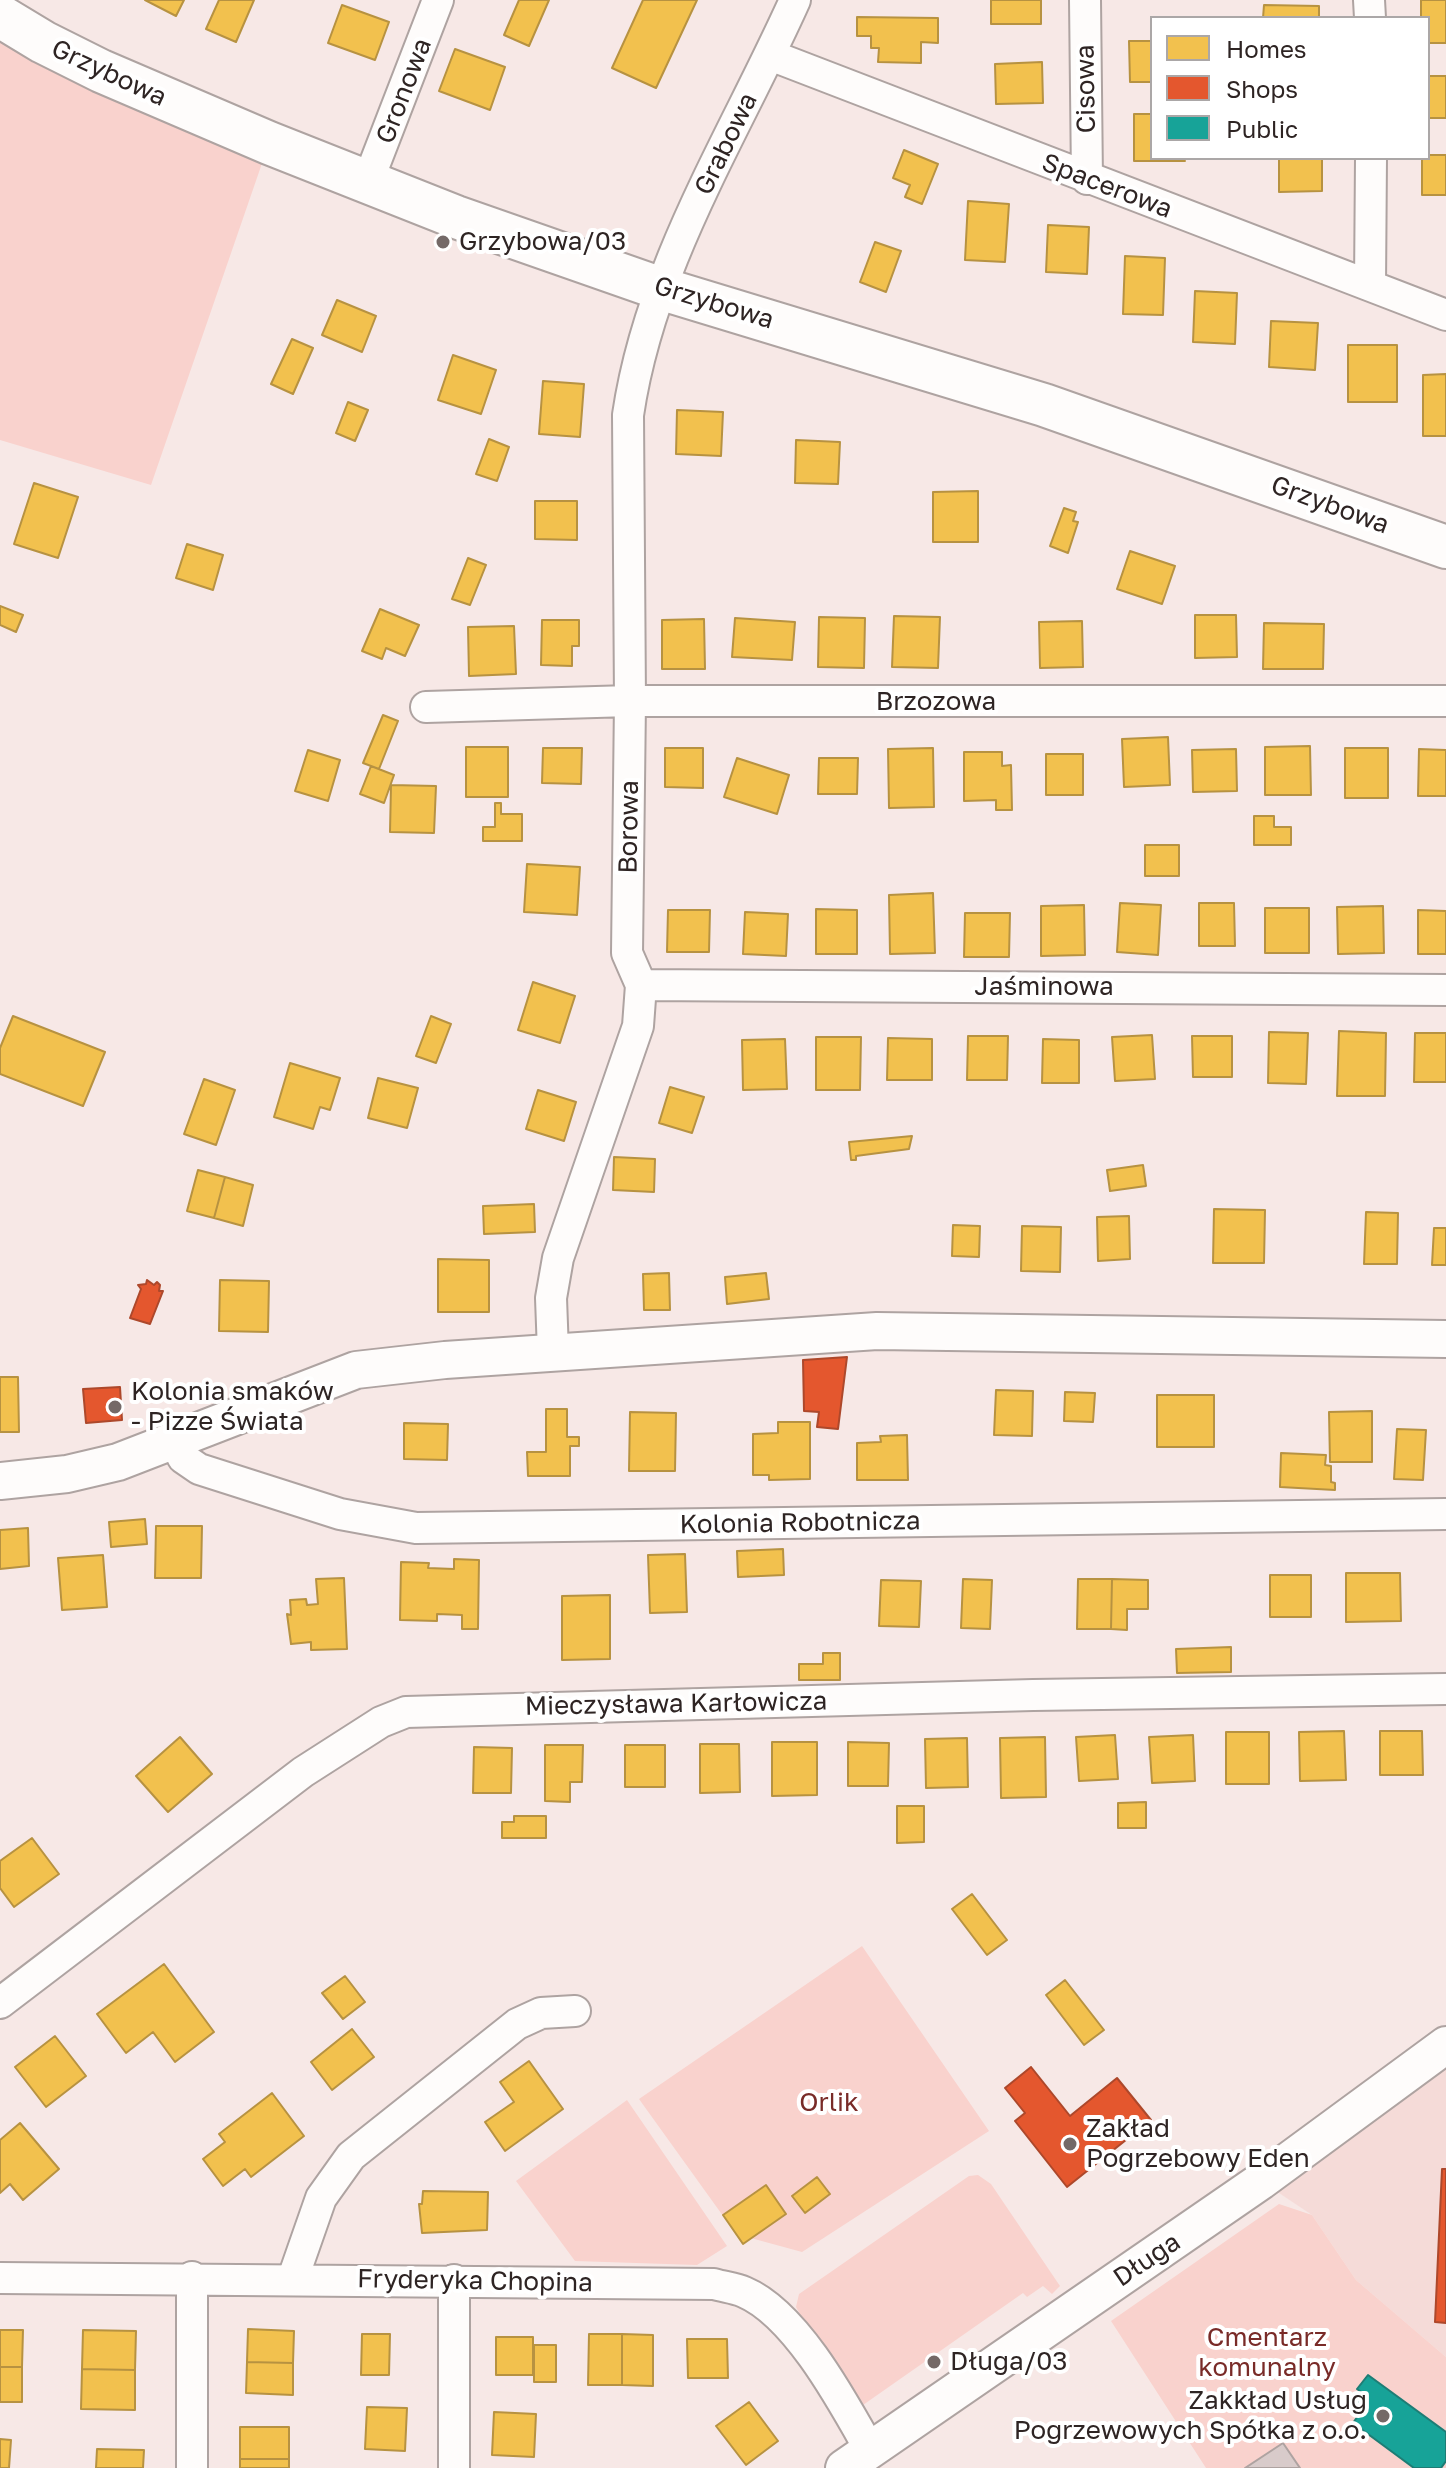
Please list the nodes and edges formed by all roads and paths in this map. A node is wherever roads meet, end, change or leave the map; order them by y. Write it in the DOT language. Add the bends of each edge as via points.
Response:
graph roads {
  1 [pos="438,0"];
  2 [pos="795,0"];
  3 [pos="1085,0"];
  4 [pos="0,16"];
  5 [pos="770,55"];
  6 [pos="1371,160"];
  7 [pos="1087,179"];
  8 [pos="368,181"];
  9 [pos="1370,285"];
  10 [pos="659,288"];
  11 [pos="1446,315"];
  12 [pos="1446,547"];
  13 [pos="630,701"];
  14 [pos="1446,701"];
  15 [pos="426,707"];
  16 [pos="641,985"];
  17 [pos="1446,990"];
  18 [pos="1446,1339"];
  19 [pos="553,1352"];
  20 [pos="175,1442"];
  21 [pos="0,1481"];
  22 [pos="1446,1514"];
  23 [pos="1446,1689"];
  24 [pos="0,2003"];
  25 [pos="575,2011"];
  26 [pos="1446,2045"];
  27 [pos="192,2277"];
  28 [pos="0,2278"];
  29 [pos="293,2278"];
  30 [pos="454,2280"];
  31 [pos="857,2459"];
  32 [pos="192,2468"];
  33 [pos="454,2468"];
  1 -- 8 [label="street, Gronowa"];
  2 -- 5 [label="street, Grabowa"];
  3 -- 7 [label="street, Cisowa"];
  4 -- 8 [label="main road, Grzybowa" via="101,71"];
  5 -- 7 [label="street, Spacerowa"];
  5 -- 10 [label="street, Grabowa"];
  6 -- 9 [label="street"];
  7 -- 9 [label="street, Spacerowa"];
  8 -- 10 [label="main road, Grzybowa"];
  9 -- 11 [label="street, Spacerowa"];
  10 -- 12 [label="main road, Grzybowa" via="1044,405"];
  10 -- 13 [label="street, Borowa" via="628,415"];
  13 -- 14 [label="street, Brzozowa"];
  13 -- 15 [label="street, Brzozowa"];
  13 -- 16 [label="street, Borowa" via="627,953"];
  16 -- 17 [label="street, Jaśminowa"];
  16 -- 19 [label="street, Borowa" via="638,1026 558,1258 551,1298"];
  18 -- 19 [label="street" via="877,1331"];
  19 -- 20 [label="street" via="356,1370"];
  20 -- 21 [label="street" via="90,1469"];
  20 -- 22 [label="street, Kolonia Robotnicza" via="183,1458 199,1469 340,1514 416,1528"];
  23 -- 24 [label="street, Mieczysława Karłowicza" via="406,1712 303,1772"];
  25 -- 29 [label="street" via="541,2013 517,2024 351,2156 321,2198"];
  26 -- 31 [label="street, Długa" via="1261,2181"];
  27 -- 28 [label="street, Fryderyka Chopina"];
  27 -- 29 [label="street, Fryderyka Chopina"];
  27 -- 32 [label="street"];
  29 -- 30 [label="street, Fryderyka Chopina"];
  30 -- 31 [label="street, Fryderyka Chopina" via="714,2284 744,2291 790,2328"];
  30 -- 33 [label="street"];
}
